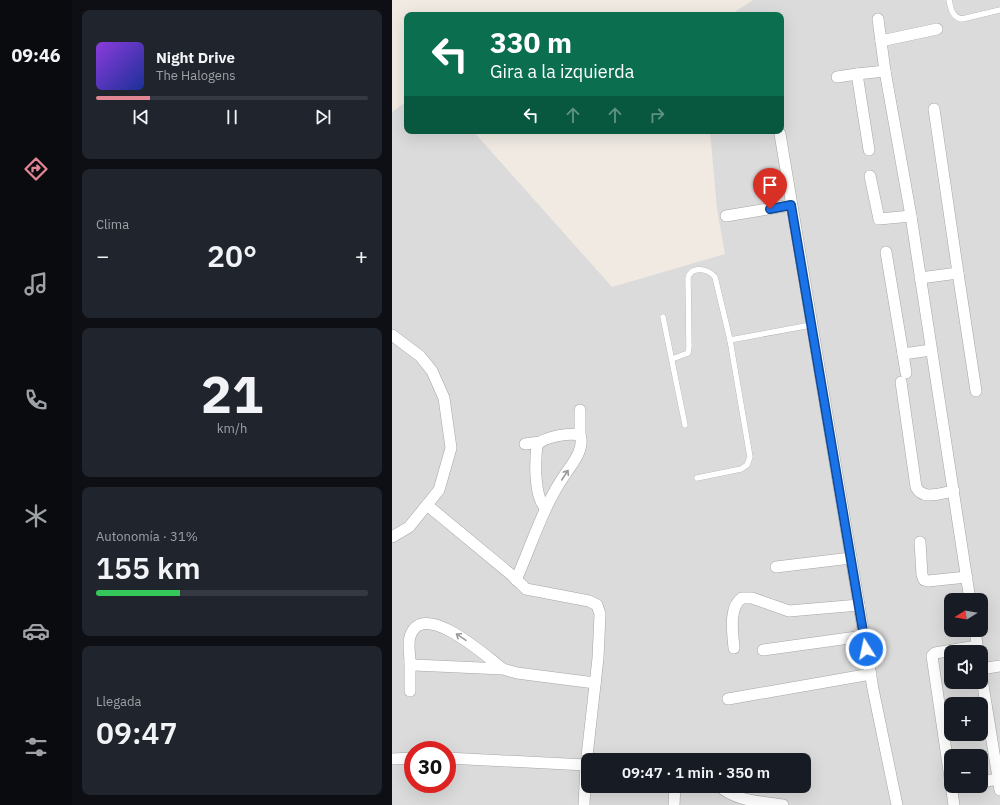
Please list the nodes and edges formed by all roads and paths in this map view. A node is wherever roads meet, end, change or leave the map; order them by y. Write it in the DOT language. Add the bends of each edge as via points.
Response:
graph roads {
  1 [pos="949,0"];
  2 [pos="1000,10"];
  3 [pos="878,19"];
  4 [pos="938,29"];
  5 [pos="881,41"];
  6 [pos="884,71"];
  7 [pos="857,74"];
  8 [pos="838,77"];
  9 [pos="934,109"];
  10 [pos="780,134"];
  11 [pos="869,150"];
  12 [pos="870,176"];
  13 [pos="791,205"];
  14 [pos="726,216"];
  15 [pos="911,216"];
  16 [pos="886,252"];
  17 [pos="958,273"];
  18 [pos="920,278"];
  19 [pos="663,316"];
  20 [pos="811,325"];
  21 [pos="392,335"];
  22 [pos="730,340"];
  23 [pos="931,350"];
  24 [pos="903,354"];
  25 [pos="672,359"];
  26 [pos="976,391"];
  27 [pos="580,410"];
  28 [pos="685,425"];
  29 [pos="580,434"];
  30 [pos="540,442"];
  31 [pos="525,444"];
  32 [pos="697,478"];
  33 [pos="954,491"];
  34 [pos="427,505"];
  35 [pos="545,508"];
  36 [pos="392,537"];
  37 [pos="920,542"];
  38 [pos="851,558"];
  39 [pos="776,567"];
  40 [pos="967,577"];
  41 [pos="516,580"];
  42 [pos="969,593"];
  43 [pos="859,605"];
  44 [pos="864,636"];
  45 [pos="734,648"];
  46 [pos="763,650"];
  47 [pos="479,651"];
  48 [pos="944,652"];
  49 [pos="410,662"];
  50 [pos="1000,666"];
  51 [pos="474,668"];
  52 [pos="988,668"];
  53 [pos="503,669"];
  54 [pos="871,674"];
  55 [pos="595,683"];
  56 [pos="984,689"];
  57 [pos="410,691"];
  58 [pos="728,699"];
  59 [pos="946,749"];
  60 [pos="588,753"];
  61 [pos="404,758"];
  62 [pos="456,758"];
  63 [pos="392,759"];
  64 [pos="581,765"];
  65 [pos="988,783"];
  66 [pos="999,784"];
  67 [pos="585,793"];
  68 [pos="675,793"];
  69 [pos="727,793"];
  70 [pos="952,793"];
  71 [pos="584,805"];
  72 [pos="674,805"];
  73 [pos="783,805"];
  74 [pos="898,805"];
  75 [pos="954,805"];
  1 -- 2 [label="lane" via="954,15 962,19"];
  3 -- 5 [label="street"];
  4 -- 5 [label="street"];
  5 -- 6 [label="street"];
  6 -- 7 [label="street"];
  6 -- 15 [label="street"];
  7 -- 8 [label="street"];
  7 -- 11 [label="street"];
  9 -- 17 [label="street"];
  10 -- 13 [label="street"];
  12 -- 15 [label="street" via="879,224"];
  13 -- 14 [label="street"];
  13 -- 20 [label="street"];
  15 -- 18 [label="street"];
  16 -- 24 [label="street"];
  17 -- 18 [label="street"];
  17 -- 26 [label="street"];
  18 -- 23 [label="street"];
  19 -- 25 [label="lane"];
  20 -- 22 [label="lane"];
  20 -- 38 [label="street"];
  21 -- 34 [label="street" via="420,356 432,371 444,398 451,448 439,490"];
  22 -- 25 [label="lane" via="715,277 708,271 694,270 688,278 688,353"];
  22 -- 32 [label="lane" via="750,457 747,465 741,469"];
  23 -- 24 [label="street"];
  23 -- 33 [label="street"];
  24 -- 33 [label="street" via="903,377 916,487 924,496"];
  25 -- 28 [label="lane"];
  27 -- 29 [label="street"];
  29 -- 30 [label="street"];
  35 -- 29 [label="street, one-way" via="577,455 582,439"];
  30 -- 31 [label="street"];
  30 -- 35 [label="street" via="536,452 536,474 540,503"];
  33 -- 40 [label="street"];
  34 -- 36 [label="street" via="409,527"];
  34 -- 41 [label="street"];
  35 -- 41 [label="street"];
  37 -- 40 [label="street" via="924,580"];
  38 -- 39 [label="street"];
  38 -- 43 [label="street"];
  40 -- 42 [label="street"];
  41 -- 55 [label="street" via="526,589 589,601 597,605 600,614"];
  43 -- 44 [label="street"];
  43 -- 45 [label="street" via="789,611 752,598 742,598 736,606 733,619"];
  44 -- 46 [label="street"];
  44 -- 54 [label="street"];
  47 -- 49 [label="street, one-way" via="450,630 436,624 424,624 416,627 411,634"];
  47 -- 51 [label="street" via="480,660"];
  47 -- 53 [label="street"];
  48 -- 59 [label="street" via="932,656"];
  49 -- 51 [label="street" via="421,667"];
  49 -- 57 [label="street"];
  50 -- 52 [label="street"];
  51 -- 53 [label="street"];
  53 -- 55 [label="street"];
  54 -- 58 [label="street"];
  54 -- 74 [label="street"];
  55 -- 60 [label="street"];
  56 -- 66 [label="street"];
  61 -- 63 [label="street"];
  62 -- 64 [label="street"];
  65 -- 66 [label="street"];
  67 -- 71 [label="street"];
  68 -- 72 [label="street"];
  69 -- 73 [label="street" via="743,800"];
  70 -- 75 [label="street"];
}
